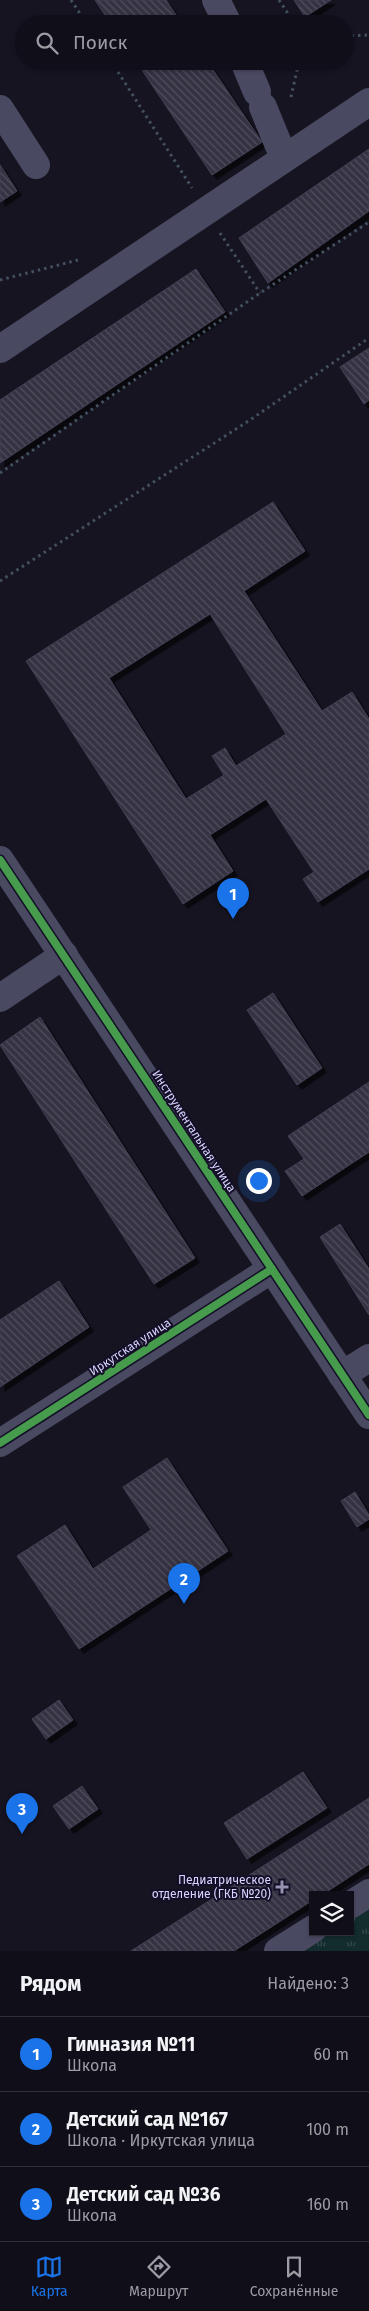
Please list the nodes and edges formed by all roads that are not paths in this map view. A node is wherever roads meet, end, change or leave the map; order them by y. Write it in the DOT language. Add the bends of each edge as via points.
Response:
graph roads {
  1 [pos="216,0"];
  2 [pos="224,15"];
  3 [pos="248,70"];
  4 [pos="369,102"];
  5 [pos="0,109"];
  6 [pos="290,154"];
  7 [pos="36,165"];
  8 [pos="0,349"];
  9 [pos="0,860"];
  10 [pos="64,954"];
  11 [pos="0,998"];
  12 [pos="272,1270"];
  13 [pos="369,1358"];
  14 [pos="342,1374"];
  15 [pos="369,1416"];
  16 [pos="0,1443"];
  17 [pos="369,1893"];
  18 [pos="354,1902"];
  19 [pos="309,1932"];
  20 [pos="278,1951"];
  1 -- 2 [label="street"];
  3 -- 6 [label="street" via="279,146"];
  4 -- 6 [label="street"];
  5 -- 7 [label="street"];
  6 -- 8 [label="street" via="200,202"];
  9 -- 10 [label="street, Инструментальная улица"];
  10 -- 11 [label="street"];
  10 -- 12 [label="street, Инструментальная улица"];
  12 -- 14 [label="street, Инструментальная улица"];
  12 -- 16 [label="street, Иркутская улица"];
  13 -- 14 [label="street"];
  14 -- 15 [label="street, Инструментальная улица"];
  17 -- 18 [label="street"];
  19 -- 20 [label="street"];
}
